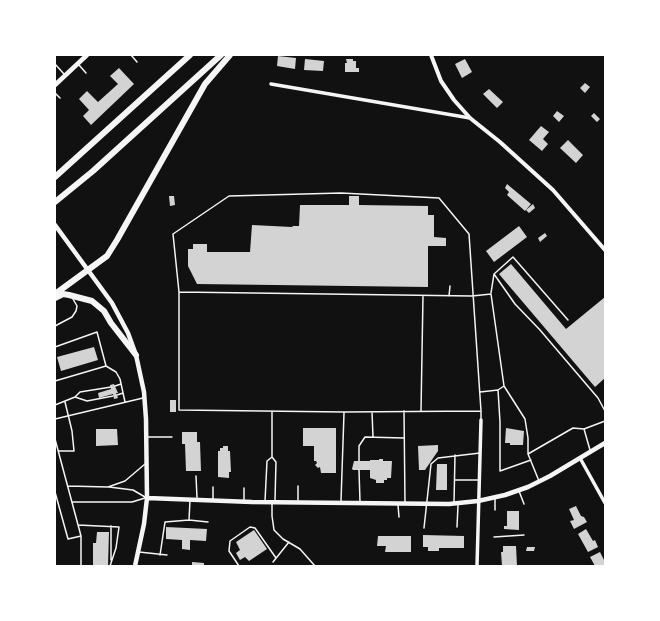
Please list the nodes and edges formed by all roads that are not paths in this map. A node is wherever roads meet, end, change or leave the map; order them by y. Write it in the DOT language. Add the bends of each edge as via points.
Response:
graph roads {
  1 [pos="87,55"];
  2 [pos="131,55"];
  3 [pos="190,55"];
  4 [pos="221,55"];
  5 [pos="230,55"];
  6 [pos="431,55"];
  7 [pos="137,62"];
  8 [pos="55,64"];
  9 [pos="78,64"];
  10 [pos="86,73"];
  11 [pos="66,75"];
  12 [pos="271,84"];
  13 [pos="55,85"];
  14 [pos="55,93"];
  15 [pos="60,98"];
  16 [pos="470,118"];
  17 [pos="55,177"];
  18 [pos="55,202"];
  19 [pos="55,225"];
  20 [pos="605,250"];
  21 [pos="88,269"];
  22 [pos="494,274"];
  23 [pos="450,286"];
  24 [pos="179,292"];
  25 [pos="55,294"];
  26 [pos="490,294"];
  27 [pos="69,295"];
  28 [pos="423,296"];
  29 [pos="449,296"];
  30 [pos="472,296"];
  31 [pos="55,298"];
  32 [pos="568,320"];
  33 [pos="55,326"];
  34 [pos="55,347"];
  35 [pos="136,355"];
  36 [pos="106,366"];
  37 [pos="55,381"];
  38 [pos="121,384"];
  39 [pos="115,386"];
  40 [pos="504,386"];
  41 [pos="111,387"];
  42 [pos="498,390"];
  43 [pos="123,392"];
  44 [pos="479,392"];
  45 [pos="114,396"];
  46 [pos="117,396"];
  47 [pos="75,397"];
  48 [pos="144,398"];
  49 [pos="66,402"];
  50 [pos="125,402"];
  51 [pos="55,405"];
  52 [pos="404,411"];
  53 [pos="421,411"];
  54 [pos="480,411"];
  55 [pos="605,411"];
  56 [pos="272,412"];
  57 [pos="344,412"];
  58 [pos="372,412"];
  59 [pos="69,416"];
  60 [pos="55,420"];
  61 [pos="481,420"];
  62 [pos="605,421"];
  63 [pos="584,429"];
  64 [pos="146,436"];
  65 [pos="172,437"];
  66 [pos="373,437"];
  67 [pos="404,438"];
  68 [pos="55,439"];
  69 [pos="605,444"];
  70 [pos="58,451"];
  71 [pos="591,451"];
  72 [pos="480,453"];
  73 [pos="528,454"];
  74 [pos="455,455"];
  75 [pos="272,457"];
  76 [pos="580,458"];
  77 [pos="531,460"];
  78 [pos="359,461"];
  79 [pos="146,463"];
  80 [pos="360,470"];
  81 [pos="196,476"];
  82 [pos="455,480"];
  83 [pos="479,480"];
  84 [pos="539,482"];
  85 [pos="67,486"];
  86 [pos="298,486"];
  87 [pos="108,487"];
  88 [pos="213,487"];
  89 [pos="244,488"];
  90 [pos="519,490"];
  91 [pos="55,492"];
  92 [pos="147,498"];
  93 [pos="494,498"];
  94 [pos="190,499"];
  95 [pos="197,500"];
  96 [pos="213,500"];
  97 [pos="478,501"];
  98 [pos="72,502"];
  99 [pos="244,502"];
  100 [pos="265,502"];
  101 [pos="273,502"];
  102 [pos="298,502"];
  103 [pos="341,503"];
  104 [pos="360,503"];
  105 [pos="398,503"];
  106 [pos="405,503"];
  107 [pos="426,503"];
  108 [pos="457,503"];
  109 [pos="605,503"];
  110 [pos="524,504"];
  111 [pos="495,510"];
  112 [pos="399,517"];
  113 [pos="189,520"];
  114 [pos="208,522"];
  115 [pos="78,525"];
  116 [pos="111,526"];
  117 [pos="457,527"];
  118 [pos="424,528"];
  119 [pos="524,535"];
  120 [pos="81,536"];
  121 [pos="494,537"];
  122 [pos="289,542"];
  123 [pos="139,552"];
  124 [pos="160,555"];
  125 [pos="167,556"];
  126 [pos="276,558"];
  127 [pos="111,562"];
  128 [pos="273,562"];
  129 [pos="81,566"];
  130 [pos="110,566"];
  131 [pos="135,566"];
  132 [pos="239,566"];
  133 [pos="315,566"];
  134 [pos="477,566"];
  1 -- 9 [label="main road"];
  2 -- 7 [label="lane"];
  3 -- 17 [label="highway"];
  4 -- 18 [label="highway"];
  5 -- 21 [label="highway" via="206,84 107,256"];
  6 -- 16 [label="street" via="441,80"];
  8 -- 11 [label="lane"];
  9 -- 10 [label="lane"];
  9 -- 11 [label="main road"];
  11 -- 13 [label="main road"];
  12 -- 16 [label="street"];
  14 -- 15 [label="lane"];
  16 -- 20 [label="street" via="553,190"];
  19 -- 21 [label="main road"];
  21 -- 25 [label="highway"];
  21 -- 35 [label="main road" via="112,303"];
  22 -- 26 [label="lane"];
  22 -- 32 [label="lane" via="513,257"];
  22 -- 55 [label="lane" via="515,304 598,398"];
  23 -- 29 [label="lane"];
  24 -- 28 [label="lane"];
  24 -- 30 [label="lane" via="173,234 229,196 341,193 439,198 469,234"];
  24 -- 56 [label="lane" via="179,410"];
  26 -- 30 [label="lane"];
  26 -- 40 [label="lane"];
  27 -- 31 [label="highway" via="63,294"];
  27 -- 33 [label="lane" via="75,300 76,311 72,317"];
  27 -- 35 [label="highway" via="92,301 104,311"];
  28 -- 29 [label="lane"];
  28 -- 53 [label="lane"];
  29 -- 30 [label="lane"];
  30 -- 44 [label="lane"];
  34 -- 36 [label="lane" via="97,332"];
  35 -- 48 [label="main road"];
  36 -- 37 [label="lane"];
  36 -- 38 [label="lane" via="116,372"];
  38 -- 39 [label="lane"];
  38 -- 43 [label="lane"];
  40 -- 42 [label="lane"];
  40 -- 73 [label="lane" via="525,419"];
  41 -- 47 [label="lane" via="80,392"];
  42 -- 44 [label="lane"];
  42 -- 77 [label="lane" via="500,471"];
  43 -- 46 [label="lane"];
  43 -- 50 [label="lane"];
  44 -- 54 [label="lane"];
  45 -- 47 [label="lane" via="87,401"];
  47 -- 49 [label="lane"];
  48 -- 50 [label="lane"];
  48 -- 64 [label="main road"];
  49 -- 51 [label="lane"];
  49 -- 59 [label="lane"];
  50 -- 59 [label="lane"];
  52 -- 53 [label="lane"];
  52 -- 58 [label="lane"];
  52 -- 67 [label="lane"];
  53 -- 54 [label="lane"];
  54 -- 61 [label="lane"];
  56 -- 57 [label="lane"];
  56 -- 75 [label="lane"];
  57 -- 58 [label="lane"];
  57 -- 103 [label="lane"];
  58 -- 66 [label="lane"];
  59 -- 60 [label="lane"];
  59 -- 70 [label="lane" via="74,450"];
  61 -- 72 [label="street"];
  62 -- 63 [label="lane"];
  63 -- 71 [label="lane"];
  63 -- 73 [label="lane" via="573,428"];
  64 -- 65 [label="lane"];
  64 -- 79 [label="main road"];
  66 -- 67 [label="lane"];
  66 -- 78 [label="lane" via="365,437 359,446"];
  67 -- 106 [label="lane"];
  68 -- 70 [label="lane"];
  69 -- 71 [label="main road"];
  70 -- 85 [label="lane"];
  71 -- 76 [label="main road"];
  72 -- 74 [label="lane"];
  72 -- 83 [label="street"];
  73 -- 77 [label="lane"];
  74 -- 82 [label="lane"];
  74 -- 107 [label="lane" via="438,458 431,464"];
  75 -- 100 [label="lane" via="267,462"];
  75 -- 101 [label="lane" via="276,462"];
  76 -- 84 [label="main road"];
  76 -- 109 [label="street"];
  77 -- 84 [label="lane"];
  79 -- 87 [label="lane" via="124,481"];
  79 -- 92 [label="main road"];
  80 -- 104 [label="lane"];
  81 -- 95 [label="lane"];
  82 -- 83 [label="lane"];
  82 -- 108 [label="lane"];
  83 -- 97 [label="street"];
  84 -- 90 [label="main road"];
  85 -- 87 [label="lane"];
  85 -- 98 [label="lane"];
  86 -- 102 [label="lane"];
  87 -- 92 [label="lane" via="133,490"];
  88 -- 96 [label="lane"];
  89 -- 99 [label="lane"];
  90 -- 93 [label="main road"];
  90 -- 110 [label="lane"];
  91 -- 120 [label="lane" via="68,539"];
  92 -- 94 [label="main road"];
  92 -- 98 [label="lane" via="132,502"];
  92 -- 123 [label="main road"];
  93 -- 97 [label="main road"];
  93 -- 111 [label="lane"];
  94 -- 95 [label="main road"];
  94 -- 113 [label="lane"];
  95 -- 96 [label="main road"];
  96 -- 99 [label="main road"];
  97 -- 108 [label="main road"];
  97 -- 134 [label="street"];
  98 -- 115 [label="lane"];
  99 -- 100 [label="main road"];
  100 -- 101 [label="main road"];
  101 -- 102 [label="main road"];
  101 -- 122 [label="lane" via="274,530"];
  102 -- 103 [label="main road"];
  103 -- 104 [label="main road"];
  104 -- 105 [label="main road"];
  105 -- 106 [label="main road"];
  105 -- 112 [label="lane"];
  106 -- 107 [label="main road"];
  107 -- 108 [label="main road"];
  107 -- 118 [label="lane"];
  108 -- 117 [label="lane"];
  113 -- 114 [label="lane"];
  113 -- 124 [label="lane" via="165,522"];
  115 -- 116 [label="lane"];
  115 -- 120 [label="lane"];
  116 -- 127 [label="lane"];
  116 -- 127 [label="lane" via="119,527"];
  119 -- 121 [label="lane"];
  120 -- 129 [label="lane"];
  122 -- 126 [label="lane"];
  122 -- 133 [label="lane" via="300,549"];
  123 -- 124 [label="lane"];
  123 -- 131 [label="main road"];
  124 -- 125 [label="lane"];
  126 -- 128 [label="lane"];
  126 -- 132 [label="lane" via="255,528 250,527 230,541 229,551"];
  127 -- 130 [label="lane"];
}
